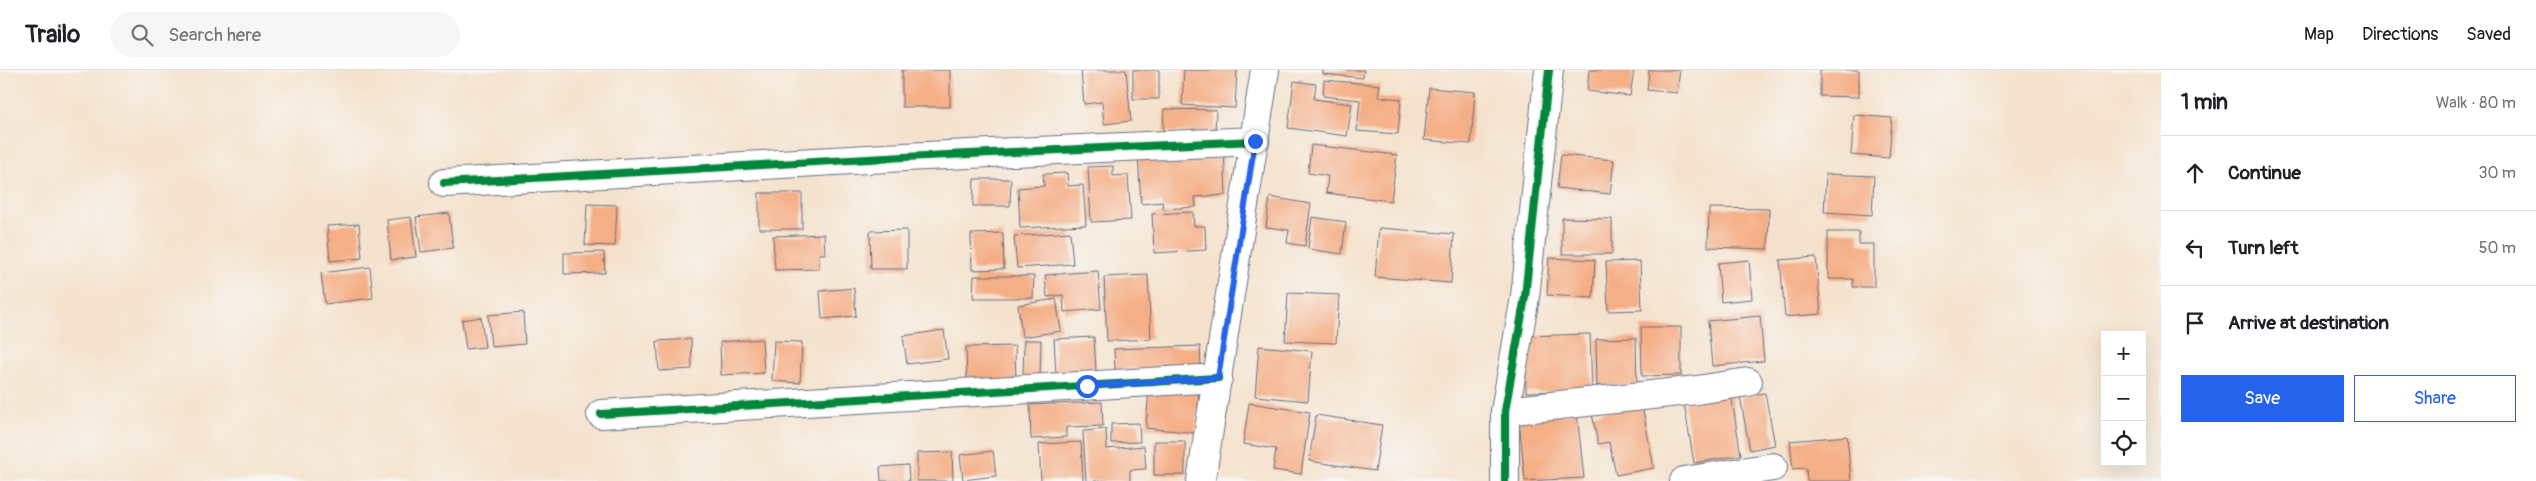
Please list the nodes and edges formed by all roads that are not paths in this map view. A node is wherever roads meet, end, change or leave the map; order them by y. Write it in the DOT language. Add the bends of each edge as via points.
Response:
graph roads {
  1 [pos="1265,70"];
  2 [pos="1549,70"];
  3 [pos="1255,141"];
  4 [pos="444,183"];
  5 [pos="1218,378"];
  6 [pos="1748,382"];
  7 [pos="1505,411"];
  8 [pos="601,414"];
  9 [pos="1773,467"];
  10 [pos="1201,481"];
  11 [pos="1505,481"];
  12 [pos="1684,481"];
  1 -- 3 [label="street"];
  2 -- 7 [label="street" via="1525,297"];
  3 -- 4 [label="street" via="894,157"];
  3 -- 5 [label="street"];
  5 -- 8 [label="street"];
  5 -- 10 [label="street"];
  6 -- 7 [label="street"];
  7 -- 11 [label="street"];
  9 -- 12 [label="street"];
}
